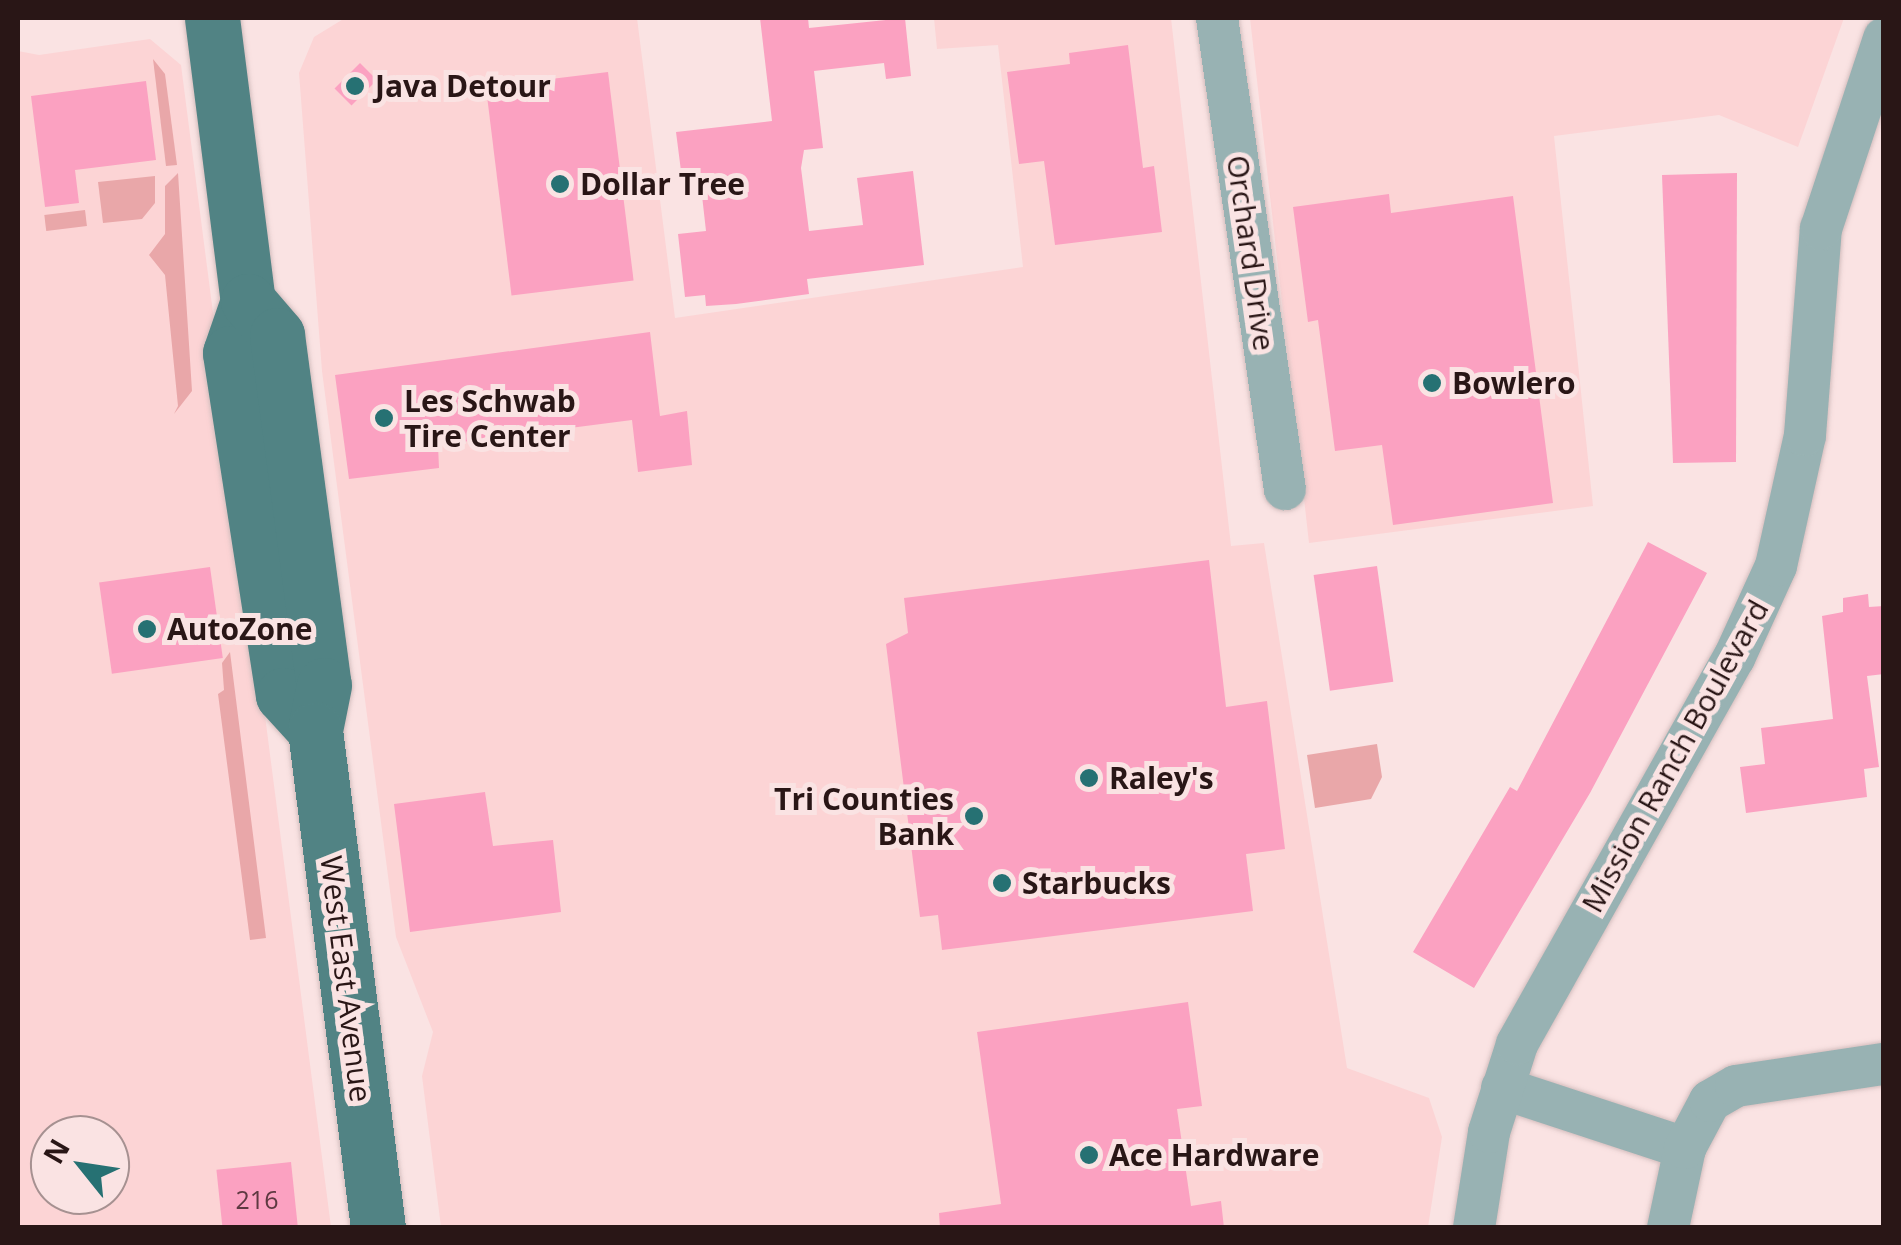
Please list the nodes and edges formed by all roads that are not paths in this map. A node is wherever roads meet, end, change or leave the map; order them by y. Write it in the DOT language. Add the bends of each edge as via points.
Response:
graph roads {
  1 [pos="212,18"];
  2 [pos="1217,18"];
  3 [pos="1884,38"];
  4 [pos="1285,489"];
  5 [pos="1884,1064"];
  6 [pos="1502,1088"];
  7 [pos="1685,1148"];
  8 [pos="378,1228"];
  9 [pos="1474,1228"];
  10 [pos="1668,1228"];
  1 -- 8 [label="main road, West East Avenue" via="248,302 277,335 324,685 315,730"];
  2 -- 4 [label="street, Orchard Drive"];
  3 -- 6 [label="street, Mission Ranch Boulevard" via="1821,229 1803,452 1776,566 1734,658 1538,1001"];
  5 -- 7 [label="street" via="1736,1086 1710,1101"];
  6 -- 7 [label="street"];
  6 -- 9 [label="street, Mission Ranch Boulevard"];
  7 -- 10 [label="street"];
}
